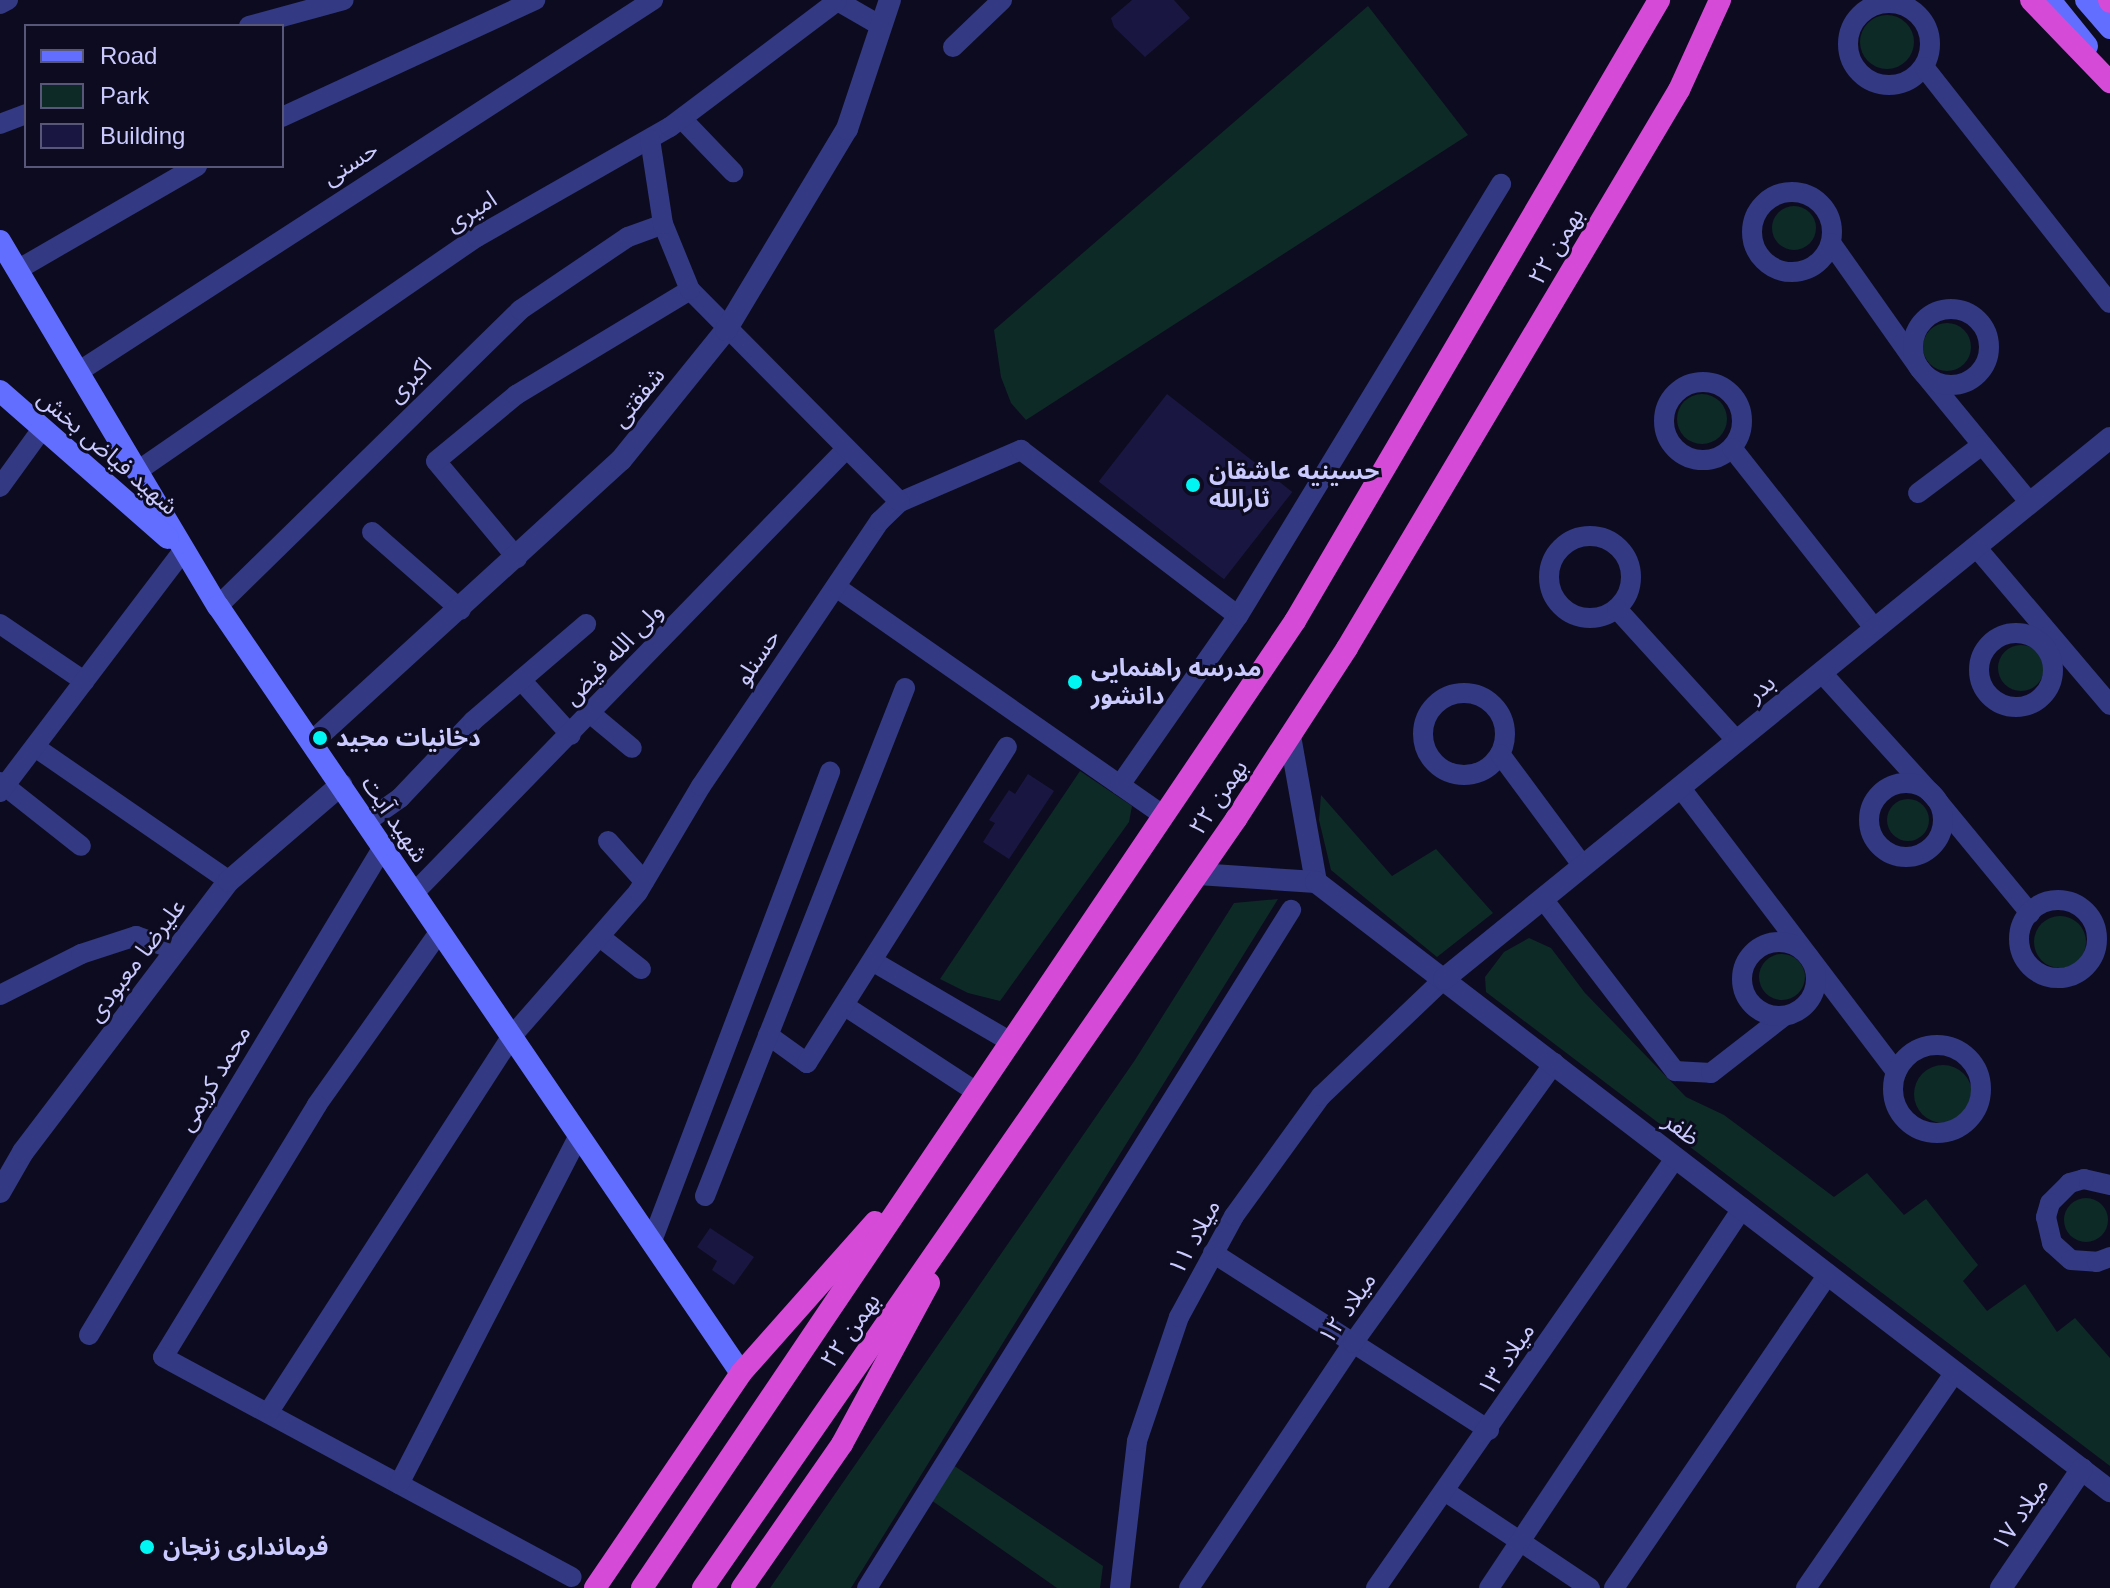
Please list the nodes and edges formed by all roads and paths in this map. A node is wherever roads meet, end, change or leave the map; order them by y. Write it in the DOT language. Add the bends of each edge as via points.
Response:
graph roads {
  1 [pos="8,0"];
  2 [pos="344,0"];
  3 [pos="535,0"];
  4 [pos="653,0"];
  5 [pos="836,0"];
  6 [pos="890,0"];
  7 [pos="1002,0"];
  8 [pos="1720,0"];
  9 [pos="1734,0"];
  10 [pos="2031,0"];
  11 [pos="2050,0"];
  12 [pos="2086,0"];
  13 [pos="0,4"];
  14 [pos="1655,5"];
  15 [pos="256,24"];
  16 [pos="881,26"];
  17 [pos="2110,28"];
  18 [pos="1702,43"];
  19 [pos="953,47"];
  20 [pos="1924,67"];
  21 [pos="2110,75"];
  22 [pos="2110,82"];
  23 [pos="24,115"];
  24 [pos="284,116"];
  25 [pos="682,119"];
  26 [pos="0,124"];
  27 [pos="650,139"];
  28 [pos="194,168"];
  29 [pos="733,172"];
  30 [pos="1501,184"];
  31 [pos="663,224"];
  32 [pos="0,241"];
  33 [pos="1831,243"];
  34 [pos="17,270"];
  35 [pos="690,290"];
  36 [pos="2110,303"];
  37 [pos="726,330"];
  38 [pos="78,372"];
  39 [pos="0,391"];
  40 [pos="42,429"];
  41 [pos="2110,438"];
  42 [pos="1982,445"];
  43 [pos="1732,448"];
  44 [pos="846,449"];
  45 [pos="136,472"];
  46 [pos="0,487"];
  47 [pos="1918,493"];
  48 [pos="900,502"];
  49 [pos="2030,503"];
  50 [pos="372,532"];
  51 [pos="1976,547"];
  52 [pos="183,551"];
  53 [pos="517,558"];
  54 [pos="836,587"];
  55 [pos="218,606"];
  56 [pos="1617,609"];
  57 [pos="461,610"];
  58 [pos="1238,616"];
  59 [pos="0,624"];
  60 [pos="586,624"];
  61 [pos="1875,629"];
  62 [pos="1821,672"];
  63 [pos="521,680"];
  64 [pos="84,681"];
  65 [pos="905,688"];
  66 [pos="2110,705"];
  67 [pos="591,714"];
  68 [pos="571,735"];
  69 [pos="1290,736"];
  70 [pos="1737,741"];
  71 [pos="312,742"];
  72 [pos="35,747"];
  73 [pos="1007,747"];
  74 [pos="632,748"];
  75 [pos="1500,754"];
  76 [pos="830,772"];
  77 [pos="341,785"];
  78 [pos="1120,785"];
  79 [pos="2,786"];
  80 [pos="1680,787"];
  81 [pos="1162,814"];
  82 [pos="366,822"];
  83 [pos="608,841"];
  84 [pos="81,846"];
  85 [pos="383,847"];
  86 [pos="1583,866"];
  87 [pos="1198,874"];
  88 [pos="229,881"];
  89 [pos="644,881"];
  90 [pos="1316,882"];
  91 [pos="414,893"];
  92 [pos="1543,899"];
  93 [pos="1291,910"];
  94 [pos="2030,913"];
  95 [pos="440,931"];
  96 [pos="600,937"];
  97 [pos="176,950"];
  98 [pos="1808,955"];
  99 [pos="874,962"];
  100 [pos="641,969"];
  101 [pos="1444,979"];
  102 [pos="0,995"];
  103 [pos="845,1006"];
  104 [pos="1783,1017"];
  105 [pos="768,1035"];
  106 [pos="512,1036"];
  107 [pos="1009,1041"];
  108 [pos="1554,1063"];
  109 [pos="1896,1072"];
  110 [pos="975,1091"];
  111 [pos="579,1135"];
  112 [pos="1676,1157"];
  113 [pos="926,1164"];
  114 [pos="2110,1185"];
  115 [pos="982,1186"];
  116 [pos="0,1192"];
  117 [pos="705,1196"];
  118 [pos="1742,1208"];
  119 [pos="652,1241"];
  120 [pos="1213,1253"];
  121 [pos="2110,1257"];
  122 [pos="1828,1274"];
  123 [pos="89,1335"];
  124 [pos="1353,1343"];
  125 [pos="1955,1372"];
  126 [pos="741,1373"];
  127 [pos="268,1413"];
  128 [pos="1489,1430"];
  129 [pos="2082,1469"];
  130 [pos="399,1484"];
  131 [pos="2110,1491"];
  132 [pos="1446,1492"];
  133 [pos="1521,1542"];
  134 [pos="571,1577"];
  135 [pos="595,1588"];
  136 [pos="642,1588"];
  137 [pos="703,1588"];
  138 [pos="742,1588"];
  139 [pos="867,1588"];
  140 [pos="1120,1588"];
  141 [pos="1189,1588"];
  142 [pos="1376,1588"];
  143 [pos="1489,1588"];
  144 [pos="1590,1588"];
  145 [pos="1614,1588"];
  146 [pos="1806,1588"];
  147 [pos="2001,1588"];
  1 -- 13 [label="street"];
  2 -- 15 [label="street"];
  3 -- 24 [label="street"];
  4 -- 38 [label="street, حسنی"];
  5 -- 16 [label="street"];
  5 -- 25 [label="street, امیری"];
  6 -- 16 [label="street, شفقتی"];
  7 -- 19 [label="street"];
  8 -- 18 [label="highway, ۲۲ بهمن"];
  9 -- 18 [label="highway"];
  10 -- 22 [label="highway"];
  11 -- 21 [label="main road"];
  12 -- 17 [label="main road"];
  14 -- 81 [label="highway, ۲۲ بهمن" via="1295,621"];
  16 -- 37 [label="street, شفقتی" via="847,129"];
  18 -- 69 [label="highway, ۲۲ بهمن" via="1364,621"];
  20 -- 20 [label="street" via="1931,41 1928,28 1910,7 1884,2 1859,14 1849,53 1863,76 1889,85 1914,77"];
  20 -- 36 [label="street"];
  23 -- 26 [label="street"];
  25 -- 27 [label="street, امیری"];
  25 -- 29 [label="street"];
  27 -- 31 [label="street"];
  27 -- 45 [label="street, امیری" via="477,237"];
  28 -- 34 [label="street"];
  30 -- 58 [label="street"];
  31 -- 35 [label="street"];
  31 -- 55 [label="street, اکبری" via="628,237 520,310"];
  32 -- 34 [label="main road, شهید آیت"];
  33 -- 33 [label="street" via="1830,217 1814,197 1802,192 1789,191 1765,201 1753,224 1752,237 1764,261 1789,272 1815,265"];
  33 -- 42 [label="street" via="1920,369"];
  34 -- 38 [label="main road, شهید آیت"];
  35 -- 37 [label="street"];
  35 -- 53 [label="street" via="516,395 436,461"];
  37 -- 44 [label="street"];
  37 -- 53 [label="street, شفقتی" via="621,460"];
  38 -- 45 [label="main road, شهید آیت"];
  39 -- 40 [label="main road, شهید فیاض بخش"];
  40 -- 46 [label="street"];
  40 -- 52 [label="main road, شهید فیاض بخش"];
  41 -- 49 [label="street, بدر"];
  42 -- 47 [label="street"];
  42 -- 49 [label="street"];
  43 -- 61 [label="street"];
  44 -- 48 [label="street"];
  44 -- 67 [label="street, ولی الله فیض"];
  45 -- 52 [label="main road, شهید آیت"];
  48 -- 54 [label="street, حسنلو" via="880,521"];
  48 -- 58 [label="street" via="1021,450"];
  49 -- 51 [label="street, بدر"];
  50 -- 57 [label="street"];
  51 -- 61 [label="street, بدر"];
  51 -- 66 [label="street" via="2054,649"];
  52 -- 55 [label="main road, شهید آیت"];
  52 -- 64 [label="street"];
  53 -- 57 [label="street, شفقتی"];
  54 -- 78 [label="street"];
  54 -- 89 [label="street, حسنلو"];
  55 -- 71 [label="main road, شهید آیت"];
  56 -- 56 [label="street" via="1631,573 1620,550 1598,537 1584,536 1559,550 1548,576 1557,603 1580,618 1594,619"];
  56 -- 70 [label="street"];
  57 -- 71 [label="street, شفقتی"];
  58 -- 78 [label="street"];
  59 -- 64 [label="street"];
  60 -- 63 [label="street"];
  61 -- 62 [label="street, بدر"];
  62 -- 70 [label="street, بدر"];
  62 -- 94 [label="street"];
  63 -- 68 [label="street"];
  63 -- 82 [label="street" via="473,721 400,798"];
  64 -- 72 [label="street"];
  65 -- 105 [label="street"];
  67 -- 68 [label="street, ولی الله فیض"];
  67 -- 74 [label="street"];
  68 -- 91 [label="street, ولی الله فیض"];
  69 -- 87 [label="highway, ۲۲ بهمن"];
  69 -- 90 [label="street"];
  70 -- 80 [label="street, بدر"];
  71 -- 77 [label="main road, شهید آیت"];
  72 -- 79 [label="street"];
  72 -- 88 [label="street"];
  73 -- 99 [label="street"];
  75 -- 75 [label="street" via="1501,716 1483,697 1456,693 1443,698 1424,720 1424,748 1442,771 1469,776 1482,772"];
  75 -- 86 [label="street"];
  76 -- 119 [label="street"];
  77 -- 82 [label="main road, شهید آیت"];
  77 -- 88 [label="street, علیرضا معبودی"];
  78 -- 81 [label="street"];
  79 -- 84 [label="street"];
  80 -- 86 [label="street, بدر"];
  80 -- 98 [label="street"];
  81 -- 107 [label="highway, ۲۲ بهمن"];
  82 -- 85 [label="main road, شهید آیت"];
  83 -- 89 [label="street"];
  85 -- 91 [label="main road, شهید آیت"];
  85 -- 123 [label="street, محمد کریمی"];
  86 -- 92 [label="street, بدر"];
  87 -- 90 [label="street"];
  87 -- 115 [label="highway, ۲۲ بهمن"];
  88 -- 97 [label="street, علیرضا معبودی"];
  89 -- 96 [label="street, حسنلو"];
  90 -- 101 [label="street, ظفر"];
  91 -- 95 [label="main road, شهید آیت"];
  92 -- 101 [label="street, بدر"];
  92 -- 104 [label="street" via="1675,1071 1711,1073"];
  93 -- 139 [label="street"];
  95 -- 106 [label="main road, شهید آیت"];
  95 -- 127 [label="street" via="317,1105 163,1357"];
  96 -- 100 [label="street"];
  96 -- 106 [label="street, حسنلو"];
  97 -- 102 [label="street" via="136,936 81,954"];
  97 -- 116 [label="street, علیرضا معبودی" via="23,1152"];
  98 -- 104 [label="street" via="1816,972 1813,996 1806,1006"];
  98 -- 104 [label="street" via="1794,944 1769,943 1758,948 1743,968 1750,1003"];
  98 -- 109 [label="street"];
  99 -- 103 [label="street"];
  99 -- 107 [label="street"];
  101 -- 108 [label="street, ظفر"];
  101 -- 120 [label="street, میلاد ۱۱" via="1321,1096"];
  103 -- 105 [label="street" via="807,1063"];
  103 -- 110 [label="street"];
  105 -- 117 [label="street"];
  106 -- 111 [label="main road, شهید آیت"];
  106 -- 127 [label="street, حسنلو"];
  107 -- 110 [label="highway, ۲۲ بهمن"];
  108 -- 112 [label="street, ظفر"];
  108 -- 124 [label="street, میلاد ۱۲"];
  109 -- 109 [label="street" via="1894,1101 1910,1125 1923,1132 1952,1131 1975,1113 1981,1100 1978,1071 1958,1050 1944,1045 1916,1050"];
  110 -- 113 [label="highway, ۲۲ بهمن"];
  111 -- 119 [label="main road, شهید آیت"];
  111 -- 130 [label="street"];
  112 -- 118 [label="street, ظفر"];
  112 -- 128 [label="street, میلاد ۱۳"];
  113 -- 126 [label="highway"];
  113 -- 136 [label="highway, ۲۲ بهمن"];
  114 -- 121 [label="street" via="2084,1179 2070,1183 2050,1203 2046,1217 2052,1243 2071,1260"];
  115 -- 137 [label="highway, ۲۲ بهمن"];
  115 -- 138 [label="highway" via="842,1444"];
  118 -- 122 [label="street, ظفر"];
  118 -- 133 [label="street"];
  119 -- 126 [label="main road, شهید آیت"];
  120 -- 124 [label="street"];
  120 -- 140 [label="street, میلاد ۱۱" via="1179,1317 1137,1441"];
  122 -- 125 [label="street, ظفر"];
  122 -- 145 [label="street"];
  124 -- 128 [label="street"];
  124 -- 141 [label="street, میلاد ۱۲"];
  125 -- 129 [label="street, ظفر"];
  125 -- 146 [label="street"];
  126 -- 135 [label="highway"];
  127 -- 130 [label="street"];
  128 -- 132 [label="street, میلاد ۱۳"];
  129 -- 131 [label="street, ظفر"];
  129 -- 147 [label="street, میلاد ۱۷"];
  130 -- 134 [label="street"];
  132 -- 133 [label="street"];
  132 -- 142 [label="street, میلاد ۱۳"];
  133 -- 143 [label="street"];
  133 -- 144 [label="street"];
}
